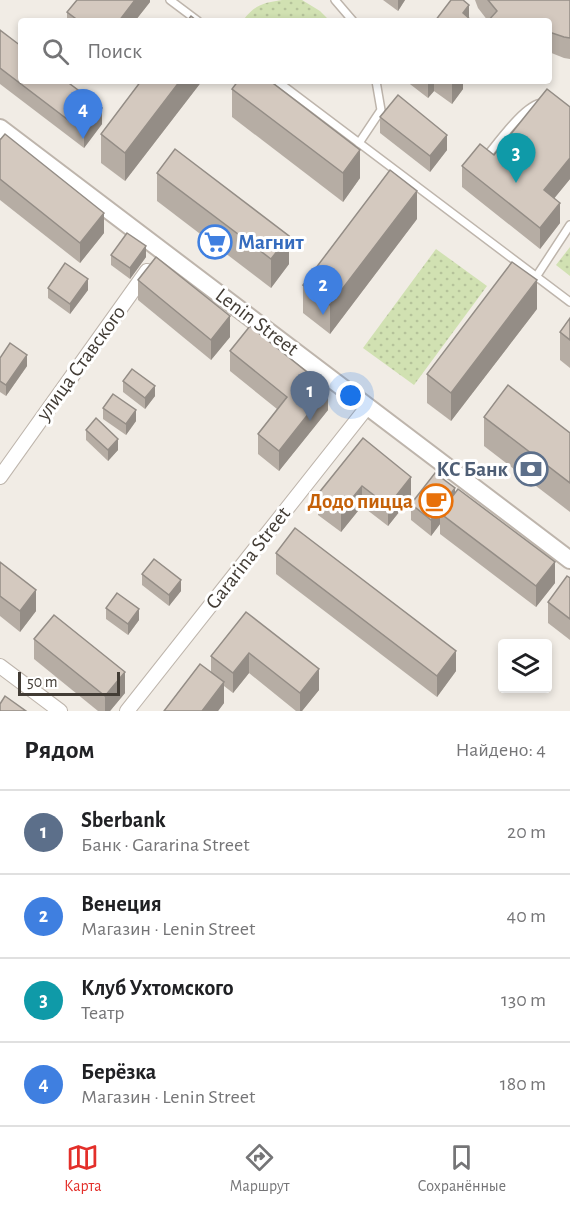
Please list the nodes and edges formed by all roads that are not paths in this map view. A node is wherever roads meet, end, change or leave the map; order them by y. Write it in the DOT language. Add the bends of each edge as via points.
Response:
graph roads {
  1 [pos="170,0"];
  2 [pos="336,0"];
  3 [pos="194,18"];
  4 [pos="351,18"];
  5 [pos="281,84"];
  6 [pos="377,84"];
  7 [pos="554,102"];
  8 [pos="0,128"];
  9 [pos="358,143"];
  10 [pos="486,157"];
  11 [pos="570,225"];
  12 [pos="162,250"];
  13 [pos="536,277"];
  14 [pos="570,302"];
  15 [pos="368,406"];
  16 [pos="0,477"];
  17 [pos="570,560"];
  18 [pos="0,666"];
  19 [pos="60,711"];
  20 [pos="127,711"];
  1 -- 3 [label="lane"];
  2 -- 4 [label="lane"];
  5 -- 9 [label="lane"];
  6 -- 9 [label="lane" via="381,110"];
  7 -- 10 [label="lane" via="536,103 516,120"];
  8 -- 12 [label="street, Lenin Street"];
  9 -- 13 [label="lane"];
  11 -- 13 [label="lane"];
  12 -- 15 [label="street, Lenin Street"];
  12 -- 16 [label="street, улица Ставского"];
  13 -- 14 [label="lane"];
  15 -- 17 [label="street, Lenin Street"];
  15 -- 20 [label="street, Gararina Street"];
  18 -- 19 [label="street"];
}
